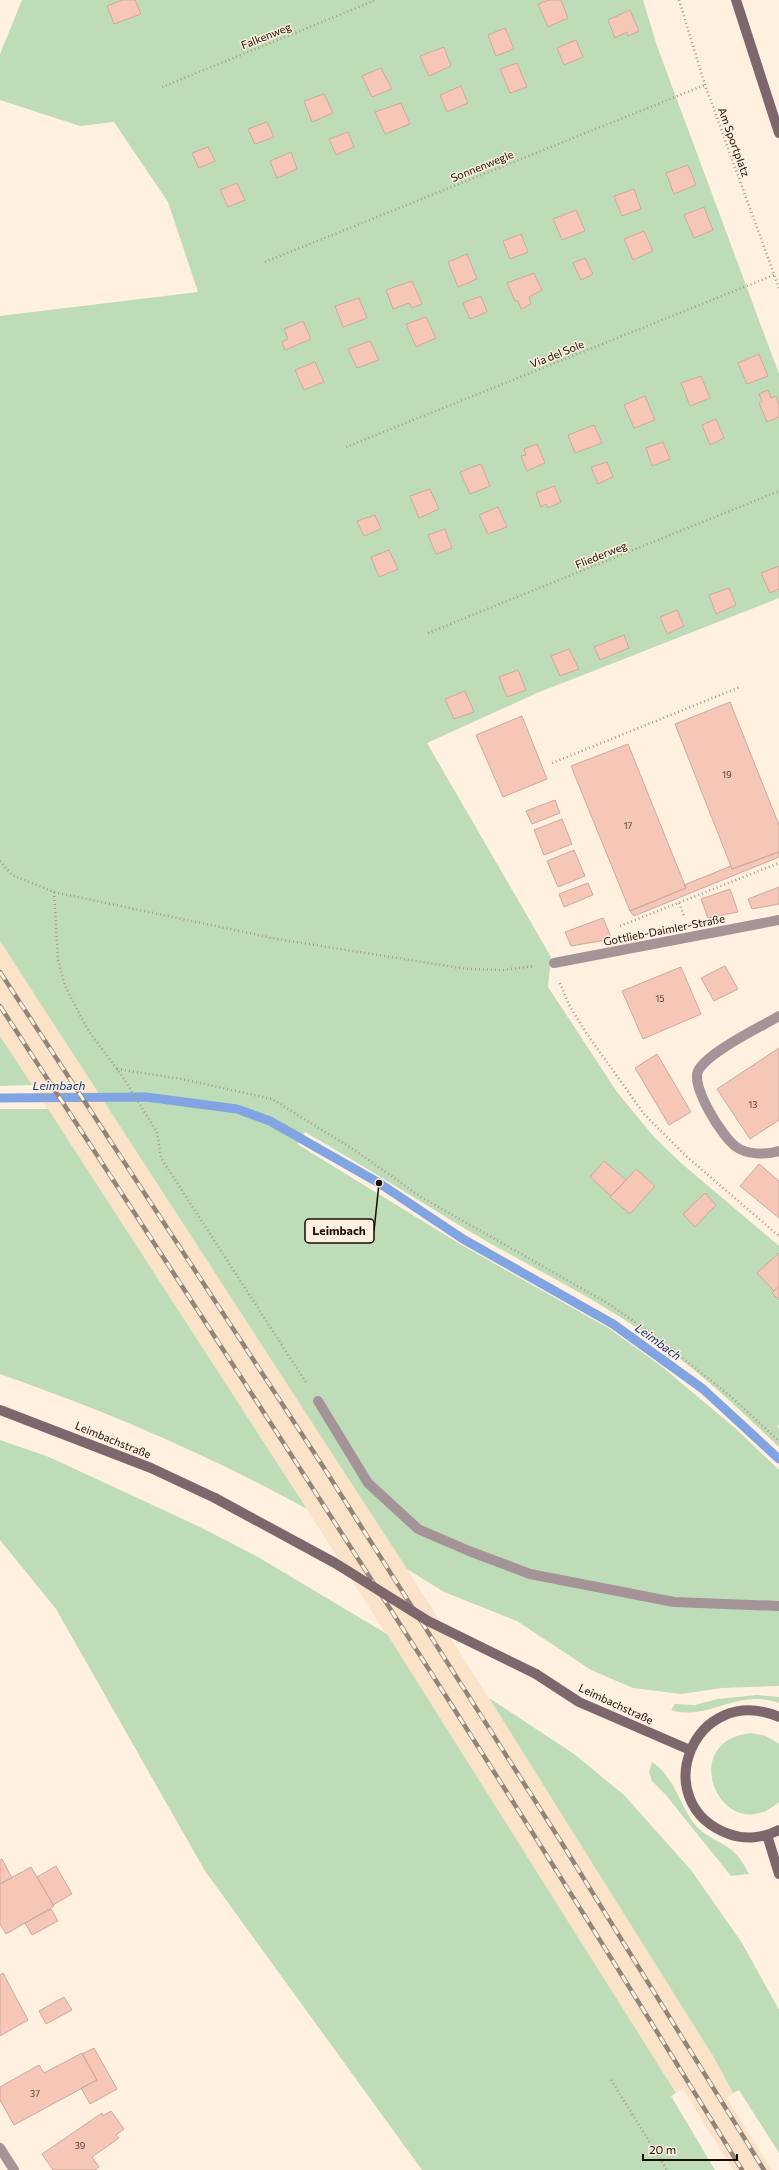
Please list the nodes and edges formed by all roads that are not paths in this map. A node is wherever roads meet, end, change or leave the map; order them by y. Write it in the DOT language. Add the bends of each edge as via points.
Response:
graph roads {
  1 [pos="736,0"];
  2 [pos="779,133"];
  3 [pos="779,920"];
  4 [pos="554,963"];
  5 [pos="779,1016"];
  6 [pos="779,1151"];
  7 [pos="318,1401"];
  8 [pos="0,1410"];
  9 [pos="779,1606"];
  10 [pos="779,1717"];
  11 [pos="690,1750"];
  12 [pos="779,1830"];
  13 [pos="767,1835"];
  14 [pos="779,1874"];
  15 [pos="0,2148"];
  16 [pos="14,2170"];
  1 -- 2 [label="street"];
  3 -- 4 [label="street, Gottlieb-Daimler-Straße"];
  5 -- 6 [label="street" via="717,1053 701,1067 696,1082 704,1102 735,1146 749,1152 771,1154"];
  7 -- 9 [label="street" via="368,1483 418,1529 530,1574 674,1602"];
  8 -- 11 [label="street, Leimbachstraße, bridge" via="151,1468 215,1498 336,1563 428,1621 536,1674 579,1702"];
  10 -- 11 [label="street" via="746,1710 722,1716 703,1730"];
  11 -- 13 [label="street" via="686,1761 687,1785 695,1807 702,1816 721,1831 732,1835"];
  12 -- 13 [label="street"];
  13 -- 14 [label="street"];
  15 -- 16 [label="street"];
}
